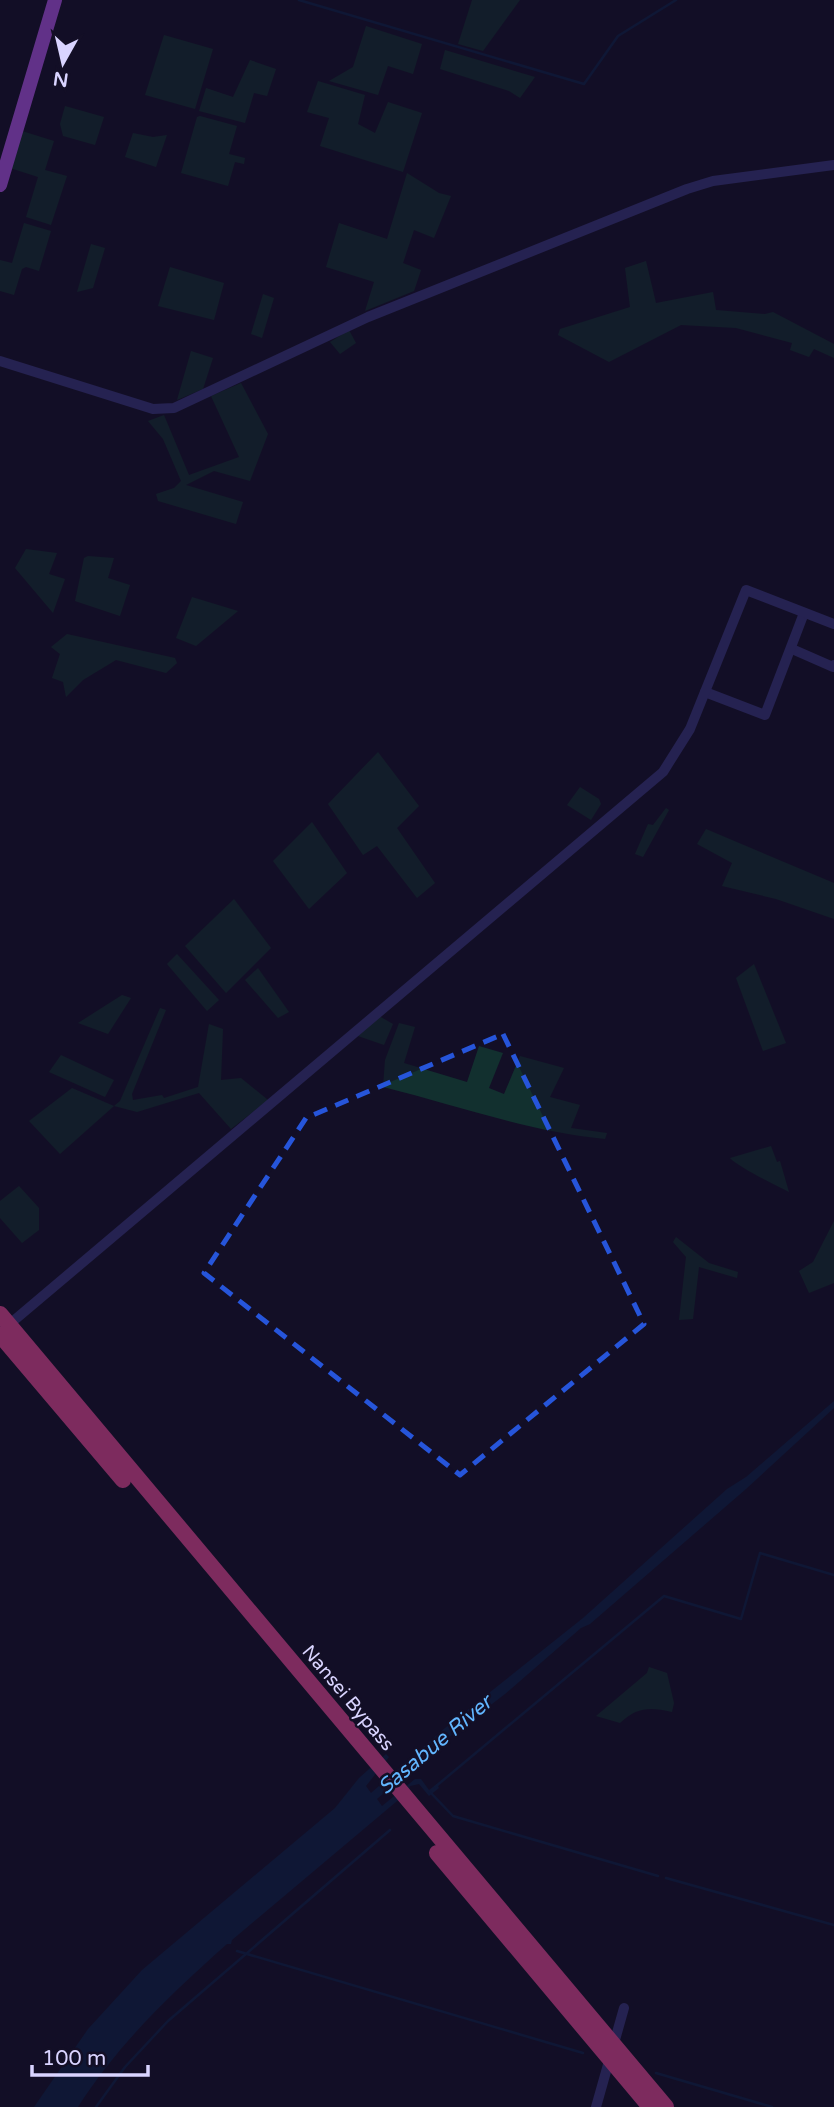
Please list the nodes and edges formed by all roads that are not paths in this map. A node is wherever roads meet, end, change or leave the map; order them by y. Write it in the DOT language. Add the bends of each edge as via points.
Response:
graph roads {
  1 [pos="55,0"];
  2 [pos="834,165"];
  3 [pos="0,185"];
  4 [pos="0,361"];
  5 [pos="804,613"];
  6 [pos="834,624"];
  7 [pos="792,649"];
  8 [pos="834,664"];
  9 [pos="705,692"];
  10 [pos="2,1326"];
  11 [pos="624,2008"];
  12 [pos="612,2052"];
  13 [pos="596,2107"];
  14 [pos="650,2107"];
  15 [pos="666,2107"];
  1 -- 3 [label="main road"];
  2 -- 4 [label="street" via="713,181 687,189 368,317 174,408 153,409"];
  5 -- 6 [label="street"];
  5 -- 7 [label="street"];
  5 -- 9 [label="street" via="746,590"];
  7 -- 8 [label="street"];
  7 -- 9 [label="street" via="765,715"];
  9 -- 10 [label="street" via="690,729 663,772"];
  10 -- 12 [label="highway, Nansei Bypass"];
  11 -- 12 [label="street"];
  12 -- 13 [label="street"];
  12 -- 14 [label="highway, Nansei Bypass"];
  12 -- 15 [label="highway, Nansei Bypass"];
}
